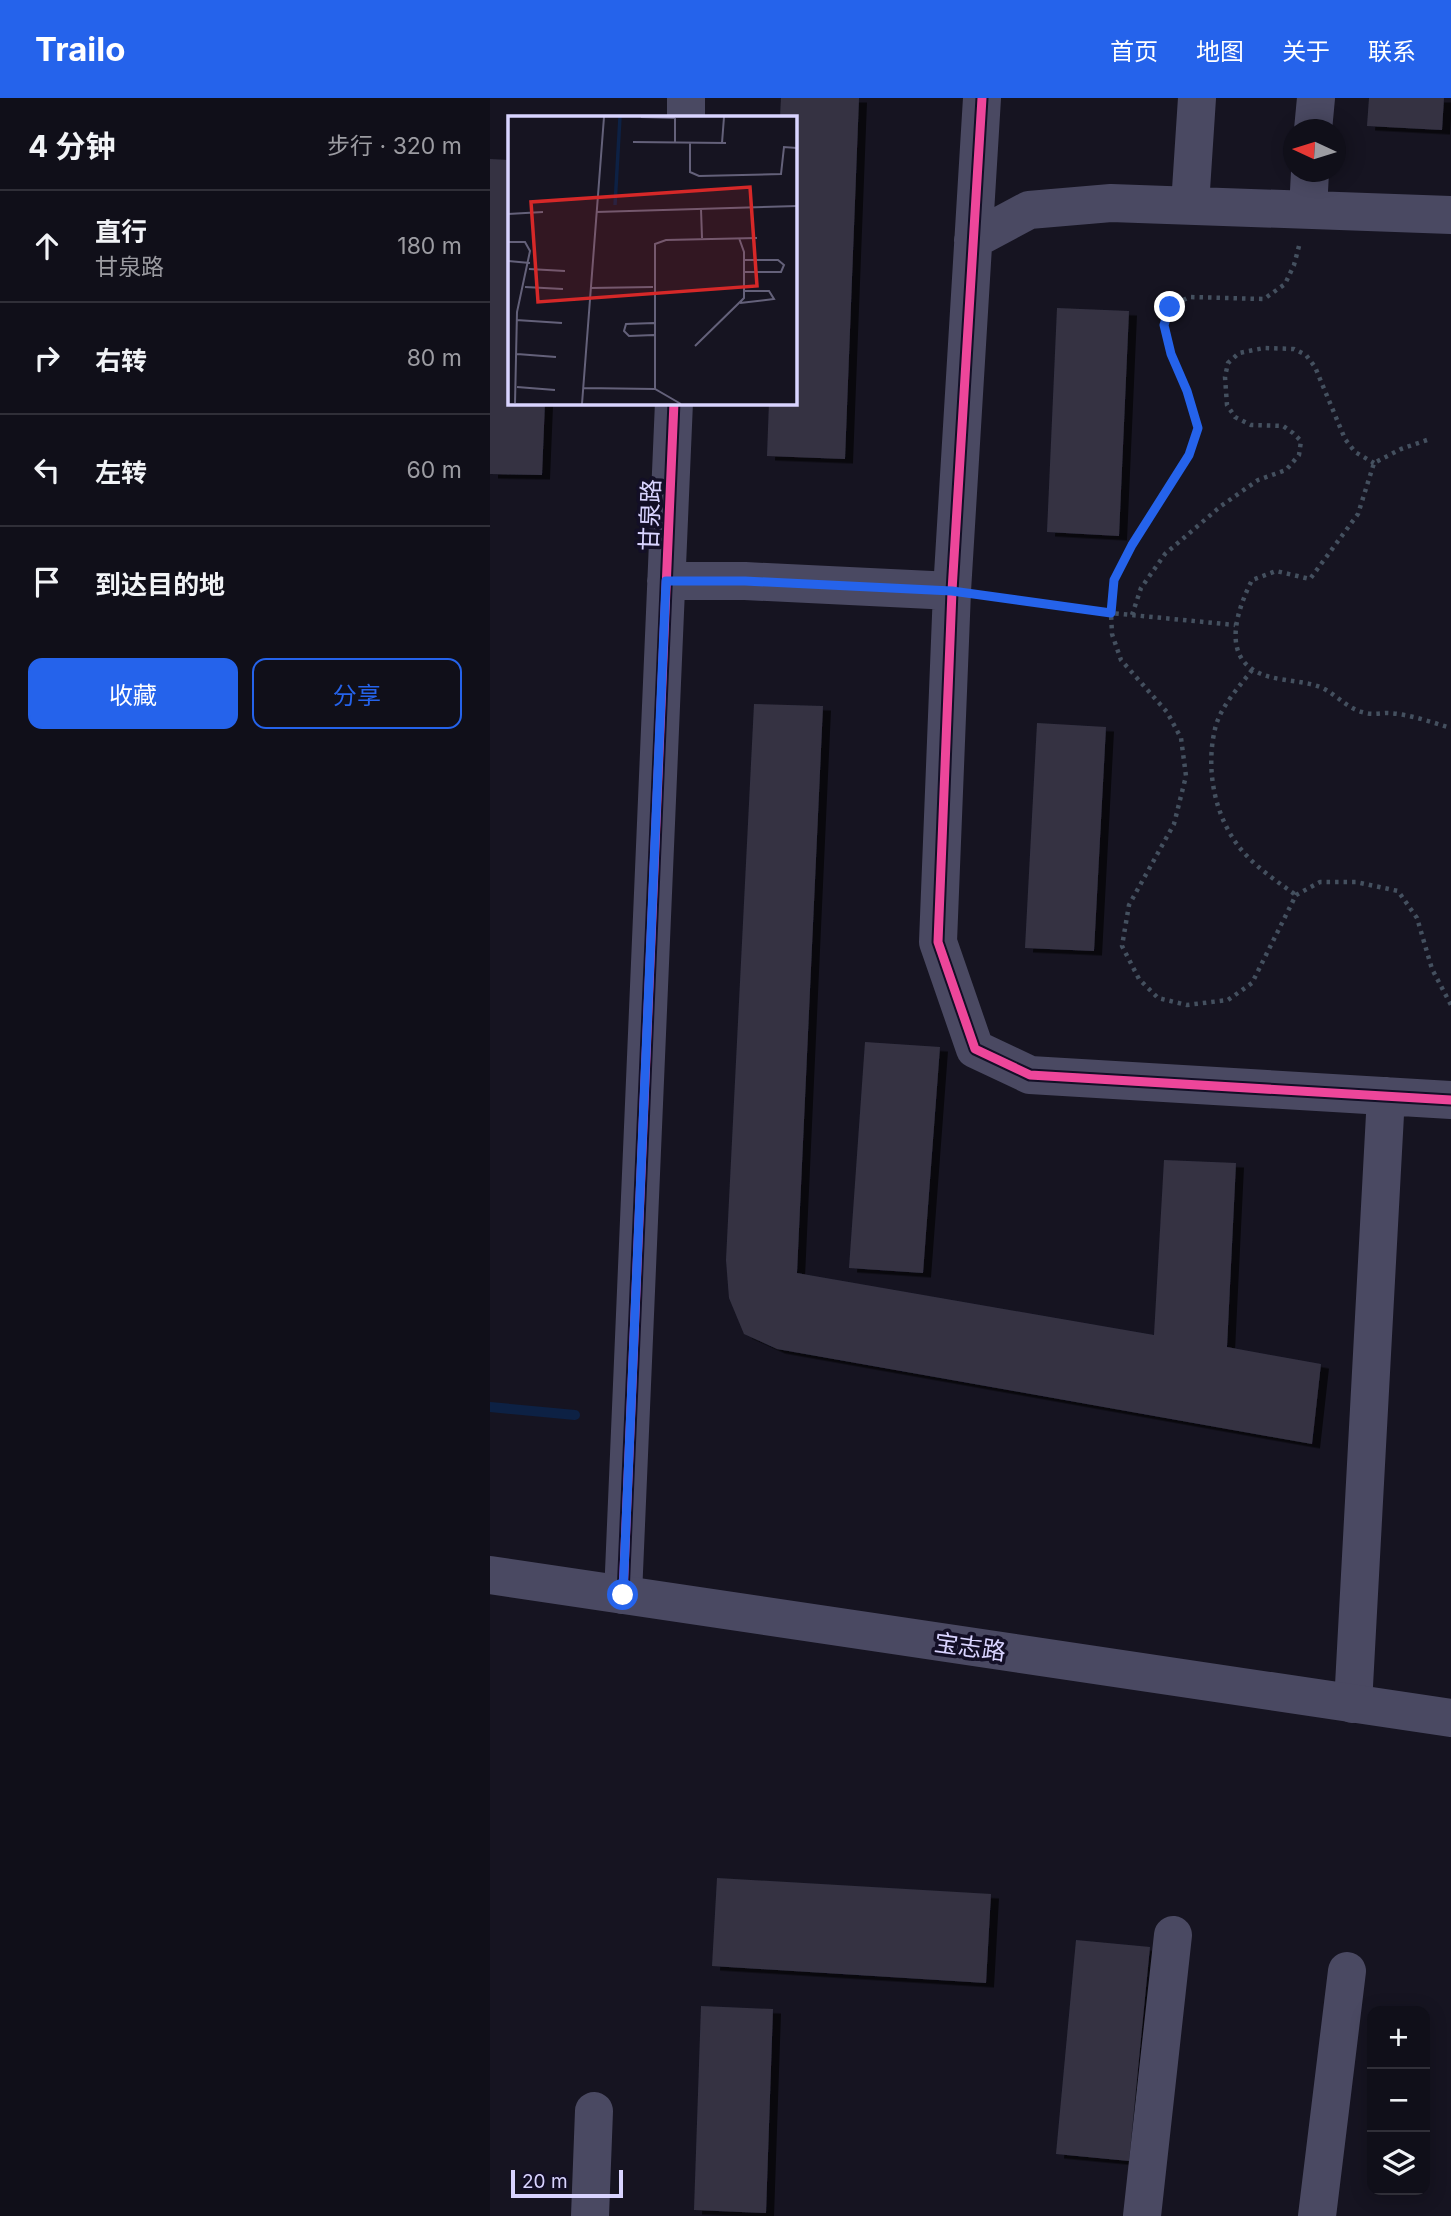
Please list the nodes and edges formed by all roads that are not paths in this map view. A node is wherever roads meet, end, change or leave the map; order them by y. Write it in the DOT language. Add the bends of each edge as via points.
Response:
graph roads {
  1 [pos="687,98"];
  2 [pos="982,98"];
  3 [pos="1197,98"];
  4 [pos="1316,98"];
  5 [pos="686,116"];
  6 [pos="1314,119"];
  7 [pos="1309,182"];
  8 [pos="1190,205"];
  9 [pos="1308,210"];
  10 [pos="1451,215"];
  11 [pos="973,240"];
  12 [pos="674,404"];
  13 [pos="666,581"];
  14 [pos="952,591"];
  15 [pos="1386,1096"];
  16 [pos="1451,1100"];
  17 [pos="490,1576"];
  18 [pos="623,1595"];
  19 [pos="1353,1703"];
  20 [pos="1451,1718"];
  21 [pos="1173,1935"];
  22 [pos="1347,1971"];
  23 [pos="594,2110"];
  24 [pos="590,2216"];
  25 [pos="1142,2216"];
  26 [pos="1317,2216"];
  1 -- 5 [label="street"];
  2 -- 11 [label="street"];
  3 -- 8 [label="street"];
  4 -- 6 [label="street"];
  7 -- 9 [label="street"];
  8 -- 9 [label="street"];
  8 -- 11 [label="street" via="1111,203 1029,210"];
  9 -- 10 [label="street"];
  11 -- 14 [label="street"];
  12 -- 13 [label="street, 甘泉路"];
  13 -- 14 [label="street"];
  13 -- 18 [label="street, 甘泉路"];
  14 -- 15 [label="street" via="938,942 975,1049 1030,1075"];
  15 -- 16 [label="street"];
  15 -- 19 [label="street"];
  17 -- 18 [label="street, 宝志路"];
  18 -- 19 [label="street, 宝志路"];
  19 -- 20 [label="street, 宝志路"];
  21 -- 25 [label="street"];
  22 -- 26 [label="street"];
  23 -- 24 [label="street"];
}
